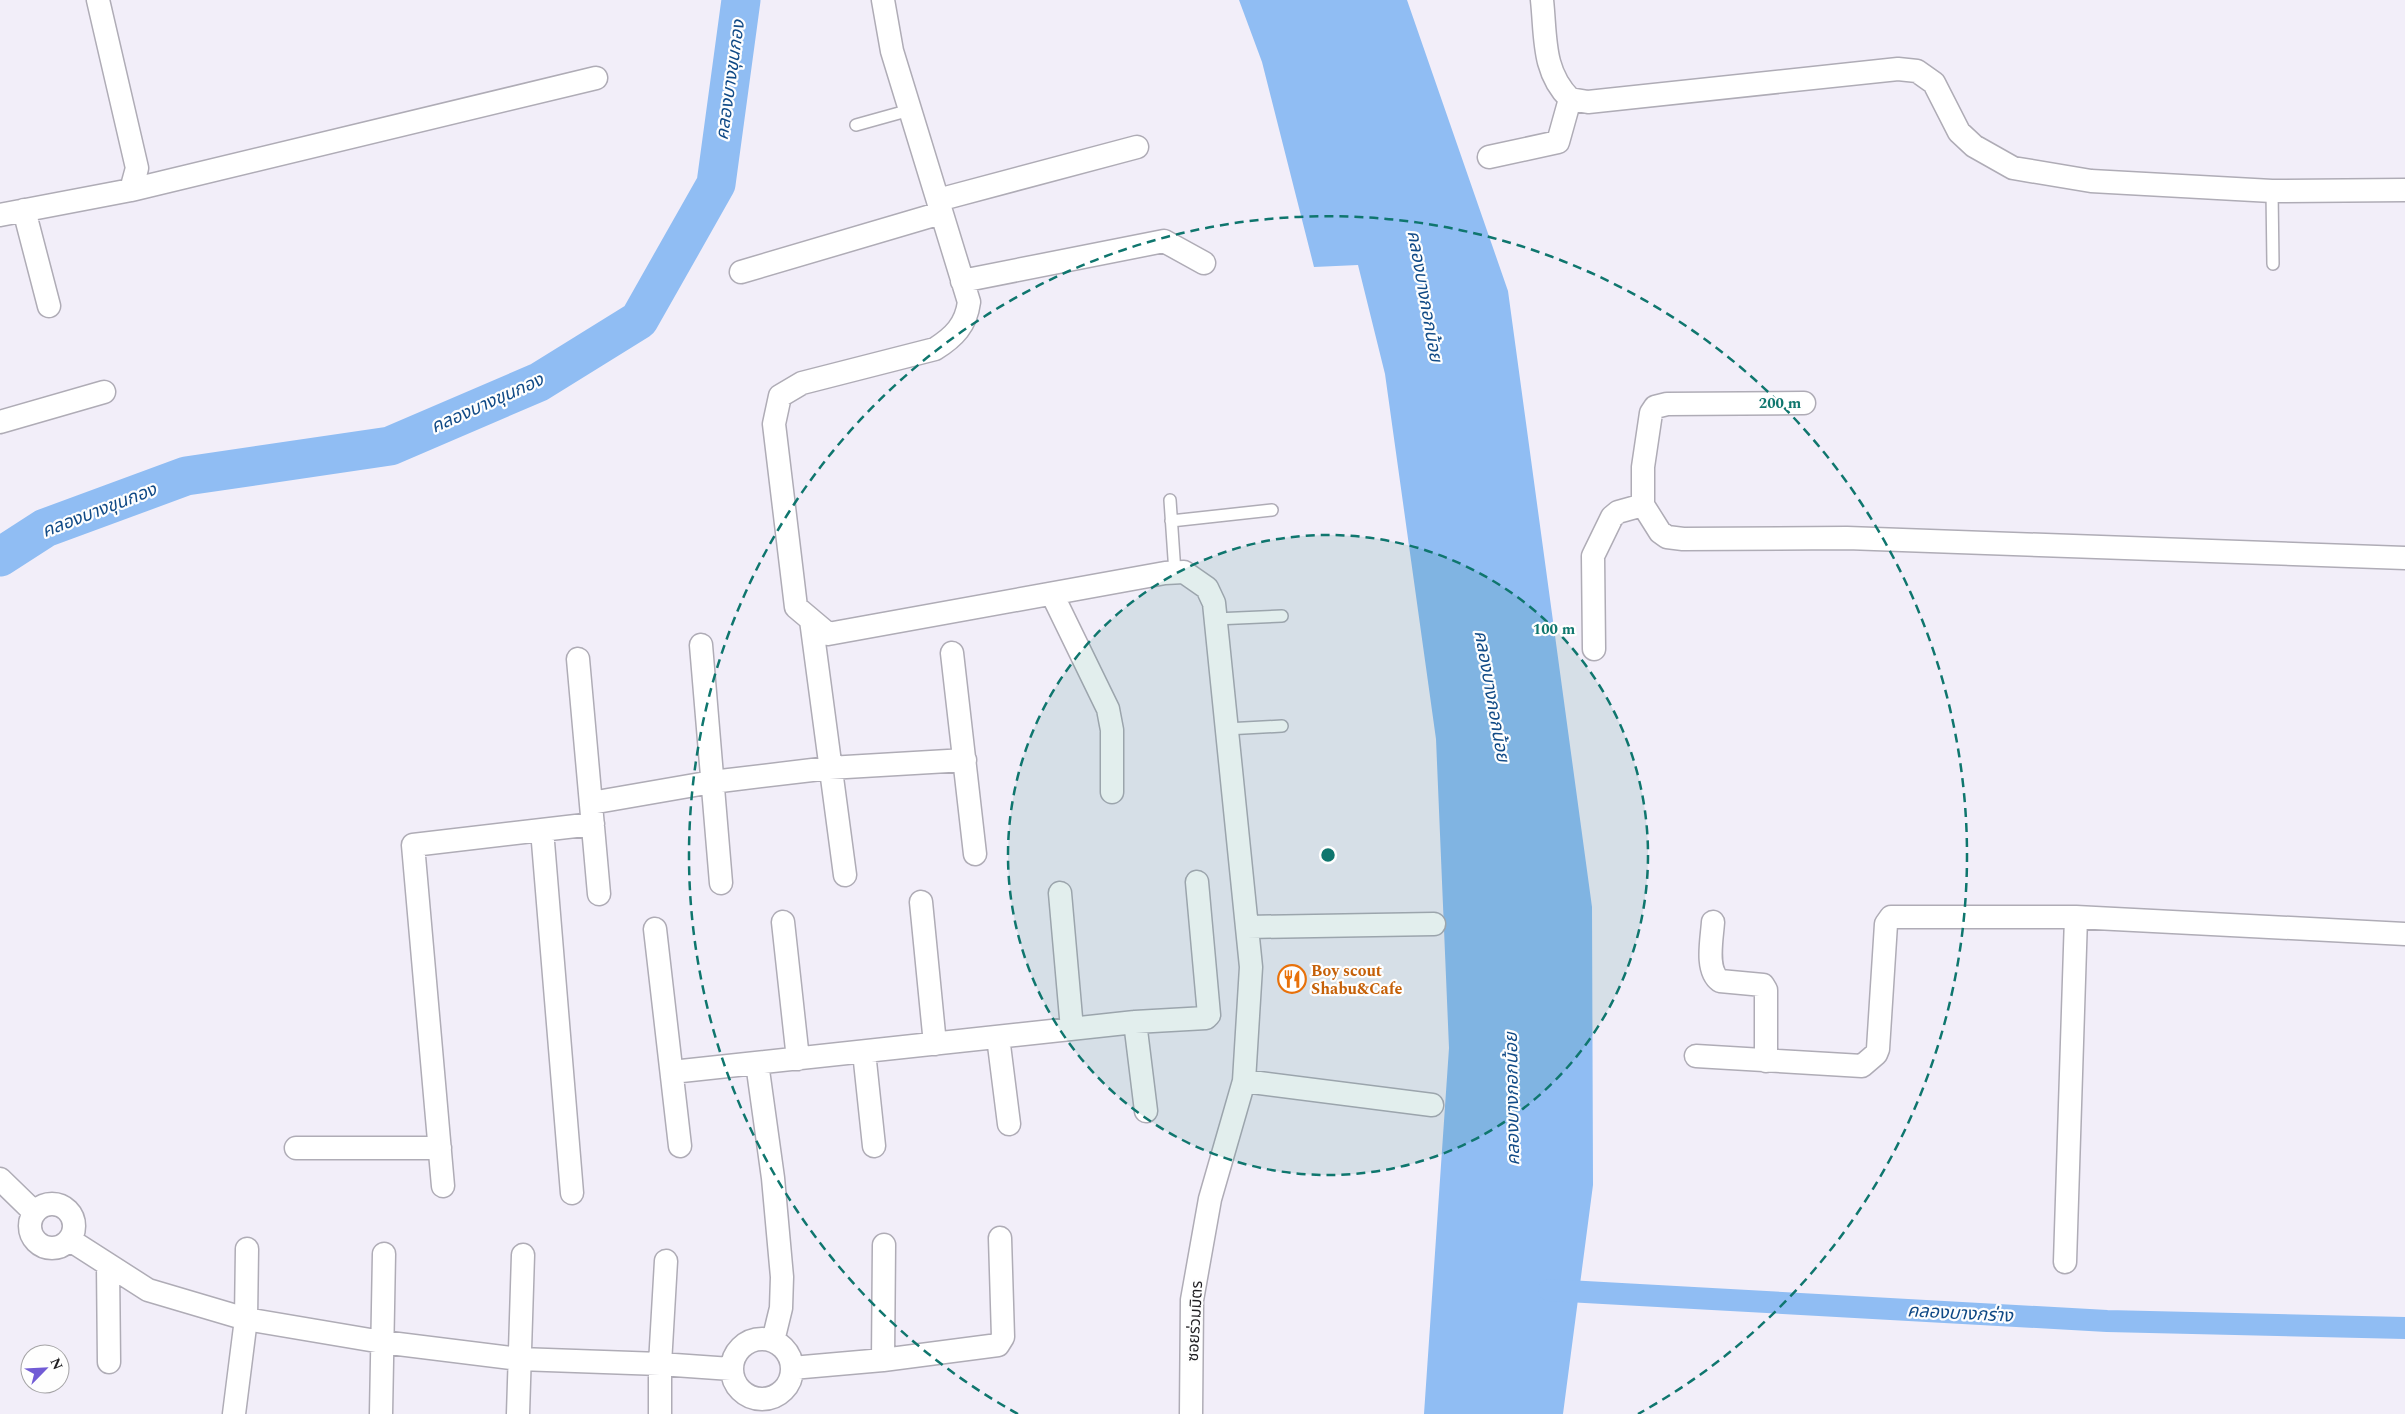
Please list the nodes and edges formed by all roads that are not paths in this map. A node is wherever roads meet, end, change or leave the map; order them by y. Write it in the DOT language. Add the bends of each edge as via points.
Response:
graph roads {
  1 [pos="98,0"];
  2 [pos="883,0"];
  3 [pos="1542,0"];
  4 [pos="596,78"];
  5 [pos="1570,99"];
  6 [pos="910,110"];
  7 [pos="856,125"];
  8 [pos="1137,147"];
  9 [pos="1489,157"];
  10 [pos="127,190"];
  11 [pos="2405,190"];
  12 [pos="2272,191"];
  13 [pos="939,206"];
  14 [pos="24,210"];
  15 [pos="0,215"];
  16 [pos="1204,263"];
  17 [pos="2273,264"];
  18 [pos="741,272"];
  19 [pos="962,281"];
  20 [pos="49,306"];
  21 [pos="104,392"];
  22 [pos="1804,404"];
  23 [pos="0,422"];
  24 [pos="1170,500"];
  25 [pos="1642,506"];
  26 [pos="1272,510"];
  27 [pos="1171,521"];
  28 [pos="2405,558"];
  29 [pos="1175,573"];
  30 [pos="1052,594"];
  31 [pos="1282,616"];
  32 [pos="1215,619"];
  33 [pos="811,620"];
  34 [pos="700,645"];
  35 [pos="1594,649"];
  36 [pos="952,653"];
  37 [pos="578,659"];
  38 [pos="1282,726"];
  39 [pos="1226,729"];
  40 [pos="965,760"];
  41 [pos="829,768"];
  42 [pos="712,782"];
  43 [pos="1112,792"];
  44 [pos="592,813"];
  45 [pos="542,830"];
  46 [pos="975,854"];
  47 [pos="845,875"];
  48 [pos="1197,882"];
  49 [pos="721,883"];
  50 [pos="1060,893"];
  51 [pos="599,894"];
  52 [pos="921,902"];
  53 [pos="2076,917"];
  54 [pos="783,922"];
  55 [pos="1713,922"];
  56 [pos="1434,924"];
  57 [pos="1247,927"];
  58 [pos="655,929"];
  59 [pos="2405,934"];
  60 [pos="1135,1022"];
  61 [pos="1072,1029"];
  62 [pos="998,1037"];
  63 [pos="935,1044"];
  64 [pos="864,1052"];
  65 [pos="1696,1056"];
  66 [pos="798,1059"];
  67 [pos="1766,1061"];
  68 [pos="757,1063"];
  69 [pos="672,1072"];
  70 [pos="1244,1081"];
  71 [pos="1432,1105"];
  72 [pos="1146,1111"];
  73 [pos="1009,1124"];
  74 [pos="680,1146"];
  75 [pos="874,1146"];
  76 [pos="296,1148"];
  77 [pos="440,1148"];
  78 [pos="0,1179"];
  79 [pos="443,1186"];
  80 [pos="572,1193"];
  81 [pos="34,1212"];
  82 [pos="1000,1238"];
  83 [pos="70,1240"];
  84 [pos="884,1245"];
  85 [pos="248,1249"];
  86 [pos="384,1254"];
  87 [pos="523,1255"];
  88 [pos="666,1261"];
  89 [pos="2065,1262"];
  90 [pos="108,1265"];
  91 [pos="246,1319"];
  92 [pos="773,1341"];
  93 [pos="382,1342"];
  94 [pos="519,1359"];
  95 [pos="883,1360"];
  96 [pos="109,1362"];
  97 [pos="660,1364"];
  98 [pos="792,1368"];
  99 [pos="731,1369"];
  100 [pos="763,1407"];
  101 [pos="234,1414"];
  102 [pos="381,1414"];
  103 [pos="518,1414"];
  104 [pos="660,1414"];
  105 [pos="1191,1414"];
  1 -- 10 [label="street" via="137,168"];
  2 -- 6 [label="street" via="892,51"];
  3 -- 5 [label="street" via="1549,63 1553,77"];
  4 -- 10 [label="street"];
  5 -- 9 [label="street" via="1558,142"];
  5 -- 12 [label="street" via="1588,102 1888,70 1917,71 1934,83 1959,132 1974,146 2013,168 2091,181"];
  6 -- 7 [label="lane"];
  6 -- 13 [label="street"];
  8 -- 13 [label="street"];
  10 -- 14 [label="street"];
  11 -- 12 [label="street"];
  12 -- 17 [label="lane"];
  13 -- 18 [label="street"];
  13 -- 19 [label="street"];
  14 -- 15 [label="street"];
  14 -- 20 [label="street"];
  16 -- 19 [label="street" via="1164,241"];
  19 -- 33 [label="street" via="969,302 968,314 955,335 935,349 802,383 780,396 774,424 796,607"];
  21 -- 23 [label="street"];
  22 -- 25 [label="street" via="1658,405 1651,413 1643,467"];
  24 -- 27 [label="lane"];
  25 -- 28 [label="street" via="1660,532 1667,537 1683,539 1847,538"];
  25 -- 35 [label="street" via="1618,512 1612,517 1593,556"];
  26 -- 27 [label="lane"];
  27 -- 29 [label="lane"];
  29 -- 30 [label="street"];
  29 -- 32 [label="street, ซอยร่วมมิตร" via="1184,572 1207,588 1214,603"];
  30 -- 33 [label="street" via="828,634"];
  30 -- 43 [label="street" via="1108,708 1112,730"];
  31 -- 32 [label="lane"];
  32 -- 39 [label="street, ซอยร่วมมิตร"];
  33 -- 41 [label="street"];
  34 -- 42 [label="street"];
  36 -- 40 [label="street"];
  37 -- 44 [label="street"];
  38 -- 39 [label="lane"];
  39 -- 57 [label="street, ซอยร่วมมิตร"];
  40 -- 41 [label="street"];
  40 -- 46 [label="street"];
  41 -- 42 [label="street"];
  41 -- 47 [label="street"];
  42 -- 44 [label="street"];
  42 -- 49 [label="street"];
  44 -- 45 [label="street"];
  44 -- 51 [label="street"];
  45 -- 77 [label="street" via="414,846"];
  45 -- 80 [label="street"];
  48 -- 60 [label="street" via="1209,1014 1206,1018"];
  50 -- 61 [label="street"];
  52 -- 63 [label="street"];
  53 -- 59 [label="street"];
  53 -- 67 [label="street" via="1892,917 1886,924 1876,1054 1857,1067"];
  53 -- 89 [label="street"];
  54 -- 66 [label="street"];
  55 -- 67 [label="street" via="1711,966 1717,979 1763,985 1766,990"];
  56 -- 57 [label="street"];
  57 -- 70 [label="street, ซอยร่วมมิตร" via="1252,967"];
  58 -- 69 [label="street"];
  60 -- 61 [label="street"];
  60 -- 72 [label="street"];
  61 -- 62 [label="street"];
  62 -- 63 [label="street"];
  62 -- 73 [label="street"];
  63 -- 64 [label="street"];
  64 -- 66 [label="street"];
  64 -- 75 [label="street"];
  65 -- 67 [label="street"];
  66 -- 68 [label="street"];
  68 -- 69 [label="street"];
  68 -- 92 [label="street" via="782,1276 782,1308"];
  69 -- 74 [label="street"];
  70 -- 71 [label="street"];
  70 -- 105 [label="street, ซอยร่วมมิตร" via="1210,1199 1192,1300"];
  76 -- 77 [label="street"];
  77 -- 79 [label="street"];
  78 -- 81 [label="street"];
  81 -- 83 [label="street" via="30,1229 38,1244 54,1248"];
  81 -- 83 [label="street" via="49,1204 66,1208 74,1223"];
  82 -- 95 [label="street" via="1003,1338 998,1345"];
  83 -- 90 [label="street"];
  84 -- 95 [label="street"];
  85 -- 91 [label="street"];
  86 -- 93 [label="street"];
  87 -- 94 [label="street"];
  88 -- 97 [label="street"];
  90 -- 91 [label="street" via="148,1290"];
  90 -- 96 [label="street"];
  91 -- 93 [label="street"];
  91 -- 101 [label="street"];
  92 -- 98 [label="street" via="783,1347"];
  92 -- 99 [label="street" via="761,1338 750,1341 740,1348"];
  93 -- 94 [label="street"];
  93 -- 102 [label="street"];
  94 -- 97 [label="street"];
  94 -- 103 [label="street"];
  95 -- 98 [label="street"];
  97 -- 99 [label="street"];
  97 -- 104 [label="street"];
  98 -- 100 [label="street" via="784,1390"];
  99 -- 100 [label="street" via="741,1391"];
}
